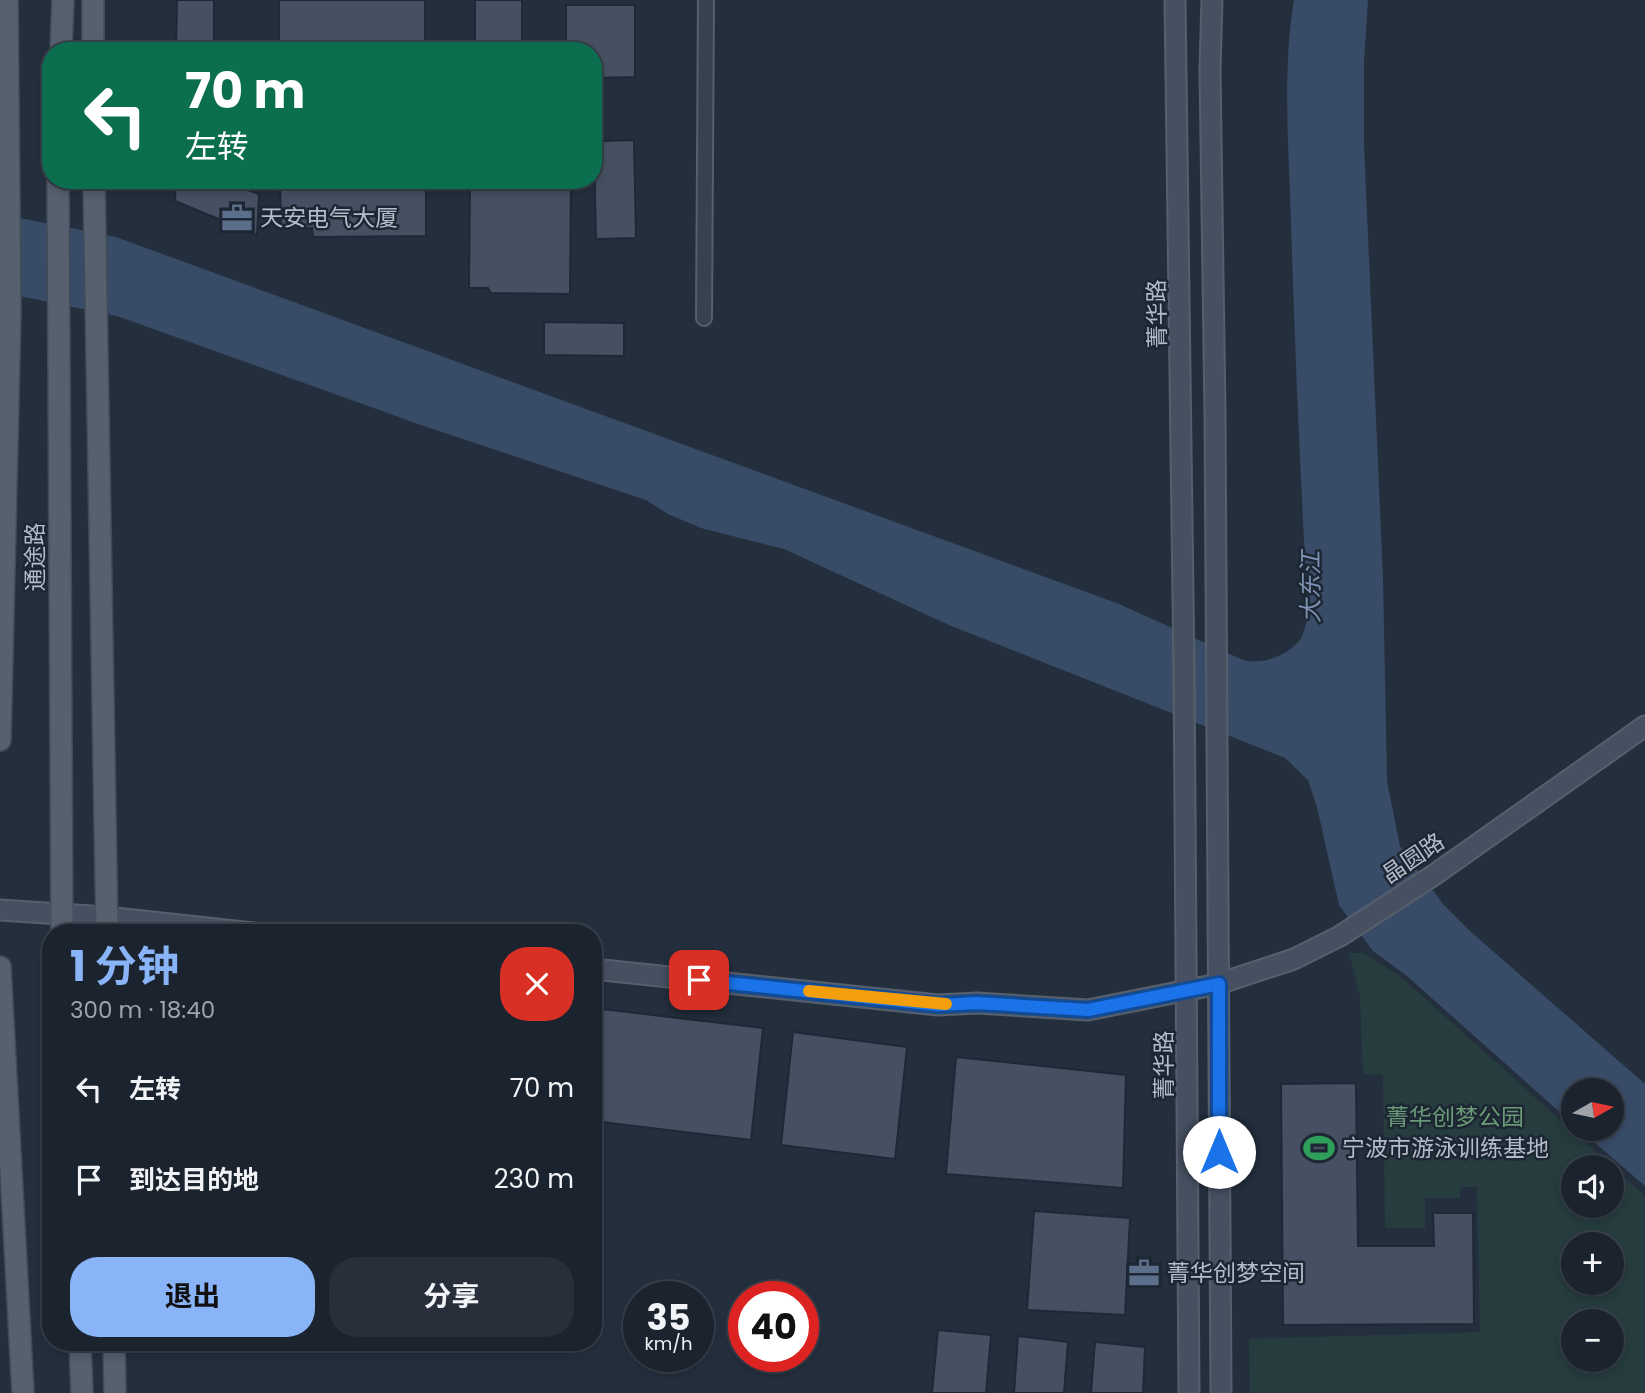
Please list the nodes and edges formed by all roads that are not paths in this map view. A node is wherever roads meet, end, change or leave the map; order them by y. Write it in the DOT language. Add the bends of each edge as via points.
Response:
graph roads {
  1 [pos="8,0"];
  2 [pos="62,0"];
  3 [pos="93,0"];
  4 [pos="706,0"];
  5 [pos="1175,0"];
  6 [pos="1212,0"];
  7 [pos="61,42"];
  8 [pos="93,42"];
  9 [pos="58,189"];
  10 [pos="94,189"];
  11 [pos="704,318"];
  12 [pos="1645,726"];
  13 [pos="0,740"];
  14 [pos="0,910"];
  15 [pos="62,923"];
  16 [pos="84,924"];
  17 [pos="106,924"];
  18 [pos="0,967"];
  19 [pos="602,970"];
  20 [pos="1219,984"];
  21 [pos="1188,990"];
  22 [pos="80,1351"];
  23 [pos="114,1351"];
  24 [pos="23,1393"];
  25 [pos="82,1393"];
  26 [pos="116,1393"];
  27 [pos="1189,1393"];
  28 [pos="1221,1393"];
  1 -- 13 [label="main road, 通途路" via="10,311"];
  2 -- 7 [label="main road"];
  3 -- 8 [label="main road"];
  4 -- 11 [label="street"];
  5 -- 21 [label="street, 菁华路"];
  6 -- 20 [label="street"];
  9 -- 15 [label="main road, 通途路"];
  10 -- 17 [label="main road"];
  12 -- 20 [label="street, 晶圆路" via="1340,936 1294,959"];
  14 -- 15 [label="street"];
  15 -- 16 [label="street"];
  18 -- 24 [label="main road"];
  19 -- 21 [label="street, 晶圆路" via="938,1005 977,1003 1062,1010 1088,1010"];
  20 -- 21 [label="street, 晶圆路"];
  20 -- 28 [label="street"];
  21 -- 27 [label="street, 菁华路"];
  22 -- 25 [label="main road"];
  23 -- 26 [label="main road"];
}
